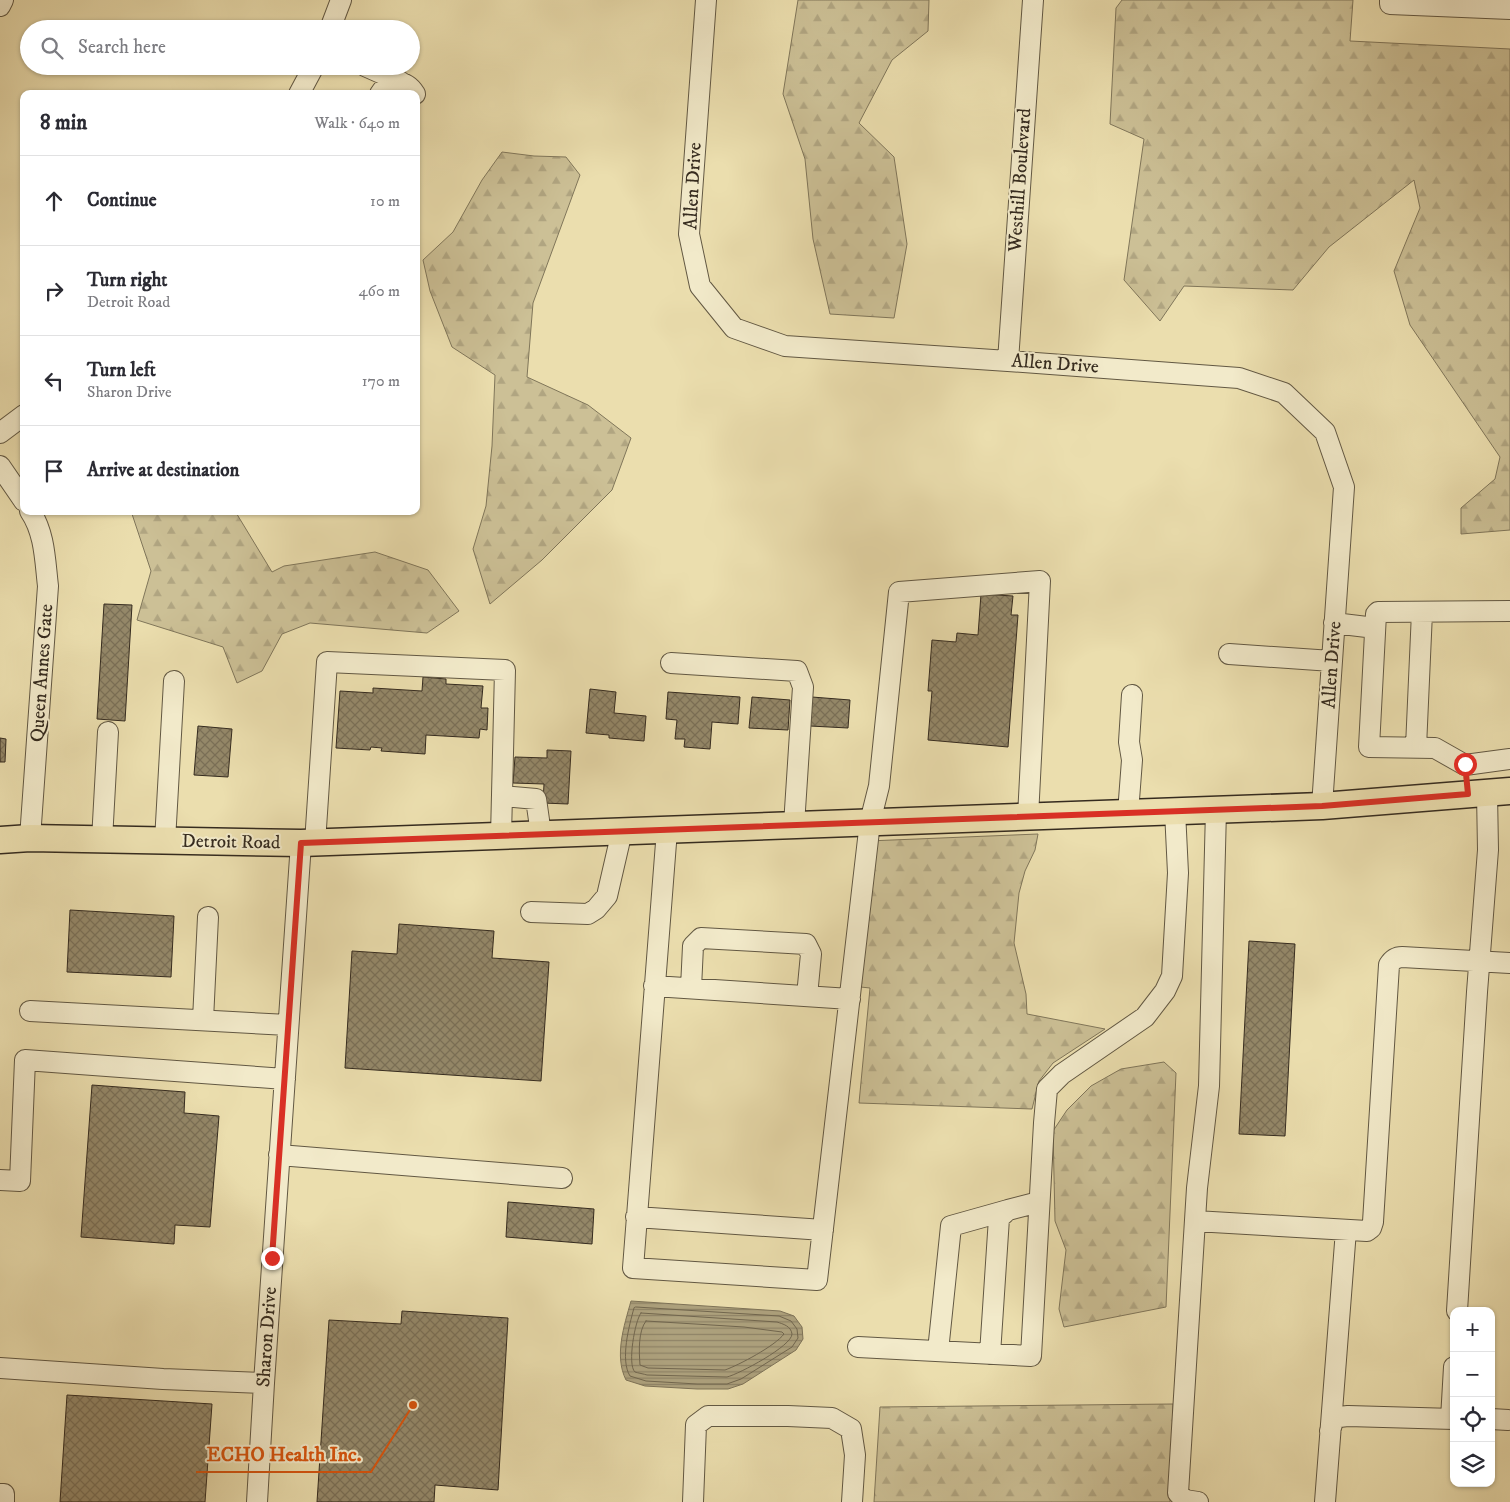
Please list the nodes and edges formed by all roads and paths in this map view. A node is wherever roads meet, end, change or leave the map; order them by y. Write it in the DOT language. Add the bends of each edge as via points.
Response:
graph roads {
  1 [pos="3,0"];
  2 [pos="341,0"];
  3 [pos="706,0"];
  4 [pos="1033,0"];
  5 [pos="1390,0"];
  6 [pos="1439,3"];
  7 [pos="0,6"];
  8 [pos="1499,6"];
  9 [pos="333,20"];
  10 [pos="309,75"];
  11 [pos="383,75"];
  12 [pos="408,88"];
  13 [pos="301,90"];
  14 [pos="383,90"];
  15 [pos="1008,361"];
  16 [pos="20,418"];
  17 [pos="0,433"];
  18 [pos="0,466"];
  19 [pos="20,495"];
  20 [pos="33,515"];
  21 [pos="1510,611"];
  22 [pos="1422,612"];
  23 [pos="1334,623"];
  24 [pos="1375,628"];
  25 [pos="1229,654"];
  26 [pos="1332,661"];
  27 [pos="671,663"];
  28 [pos="174,681"];
  29 [pos="1132,695"];
  30 [pos="108,732"];
  31 [pos="1416,748"];
  32 [pos="1510,759"];
  33 [pos="1465,764"];
  34 [pos="1488,793"];
  35 [pos="502,796"];
  36 [pos="1322,806"];
  37 [pos="1216,810"];
  38 [pos="1175,811"];
  39 [pos="1128,813"];
  40 [pos="1028,817"];
  41 [pos="870,822"];
  42 [pos="794,825"];
  43 [pos="667,830"];
  44 [pos="622,831"];
  45 [pos="541,834"];
  46 [pos="501,836"];
  47 [pos="30,838"];
  48 [pos="0,840"];
  49 [pos="102,840"];
  50 [pos="165,841"];
  51 [pos="308,843"];
  52 [pos="531,912"];
  53 [pos="208,917"];
  54 [pos="1479,961"];
  55 [pos="1510,963"];
  56 [pos="654,986"];
  57 [pos="691,988"];
  58 [pos="807,996"];
  59 [pos="850,1000"];
  60 [pos="30,1011"];
  61 [pos="203,1020"];
  62 [pos="288,1025"];
  63 [pos="285,1079"];
  64 [pos="279,1155"];
  65 [pos="562,1178"];
  66 [pos="0,1180"];
  67 [pos="1039,1202"];
  68 [pos="1008,1210"];
  69 [pos="636,1217"];
  70 [pos="1195,1221"];
  71 [pos="823,1230"];
  72 [pos="1346,1230"];
  73 [pos="1457,1307"];
  74 [pos="858,1347"];
  75 [pos="938,1351"];
  76 [pos="990,1354"];
  77 [pos="0,1368"];
  78 [pos="264,1383"];
  79 [pos="1450,1419"];
  80 [pos="1330,1431"];
  81 [pos="0,1494"];
  82 [pos="4,1502"];
  83 [pos="257,1502"];
  84 [pos="693,1502"];
  85 [pos="852,1502"];
  86 [pos="1198,1502"];
  87 [pos="1326,1502"];
  1 -- 7 [label="street"];
  2 -- 9 [label="street"];
  3 -- 15 [label="street, Allen Drive" via="689,234 700,286 734,328 785,346"];
  4 -- 15 [label="street, Westhill Boulevard"];
  5 -- 6 [label="street" via="1390,4"];
  6 -- 8 [label="street"];
  10 -- 13 [label="street"];
  11 -- 12 [label="street"];
  12 -- 14 [label="street" via="388,84"];
  15 -- 23 [label="street, Allen Drive" via="1239,378 1284,393 1325,432 1344,486"];
  16 -- 17 [label="street"];
  18 -- 19 [label="street"];
  20 -- 47 [label="street, Queen Annes Gate" via="44,549 48,586"];
  21 -- 22 [label="street"];
  22 -- 24 [label="street" via="1378,612"];
  22 -- 31 [label="street"];
  23 -- 24 [label="street"];
  23 -- 26 [label="street, Allen Drive"];
  24 -- 31 [label="street" via="1369,747"];
  25 -- 26 [label="street"];
  26 -- 36 [label="street, Allen Drive"];
  27 -- 42 [label="street" via="797,671 804,687"];
  28 -- 50 [label="street"];
  29 -- 39 [label="street"];
  30 -- 49 [label="street"];
  31 -- 33 [label="street" via="1435,748"];
  32 -- 33 [label="street"];
  33 -- 34 [label="street"];
  34 -- 36 [label="main road, Detroit Road"];
  34 -- 54 [label="street" via="1488,850"];
  35 -- 45 [label="street" via="536,799"];
  35 -- 46 [label="street"];
  35 -- 51 [label="street, Sharon Drive" via="506,670 327,662"];
  36 -- 37 [label="main road, Detroit Road"];
  37 -- 38 [label="main road, Detroit Road"];
  37 -- 70 [label="street" via="1209,1086"];
  38 -- 39 [label="main road, Detroit Road"];
  38 -- 67 [label="street" via="1178,873 1172,976 1145,1017 1062,1074 1047,1089"];
  39 -- 40 [label="main road, Detroit Road"];
  40 -- 41 [label="main road, Detroit Road"];
  40 -- 41 [label="street" via="1040,581 898,592 878,786"];
  41 -- 42 [label="main road, Detroit Road"];
  41 -- 59 [label="street"];
  42 -- 43 [label="main road, Detroit Road"];
  43 -- 44 [label="main road, Detroit Road"];
  43 -- 56 [label="street"];
  44 -- 45 [label="main road, Detroit Road"];
  44 -- 52 [label="street" via="607,896 596,909 588,914"];
  45 -- 46 [label="main road, Detroit Road"];
  46 -- 51 [label="main road, Detroit Road"];
  47 -- 48 [label="main road, Detroit Road"];
  47 -- 49 [label="main road, Detroit Road"];
  49 -- 50 [label="main road, Detroit Road"];
  50 -- 51 [label="main road, Detroit Road"];
  51 -- 62 [label="street, Sharon Drive"];
  53 -- 61 [label="street"];
  54 -- 55 [label="street"];
  54 -- 72 [label="street" via="1398,957 1389,965 1373,1222 1367,1231"];
  54 -- 73 [label="street"];
  56 -- 57 [label="street"];
  56 -- 69 [label="street"];
  57 -- 58 [label="street"];
  57 -- 58 [label="street" via="693,946 700,938 806,944 810,954"];
  58 -- 59 [label="street"];
  59 -- 71 [label="street"];
  60 -- 61 [label="street"];
  61 -- 62 [label="street"];
  62 -- 63 [label="street, Sharon Drive"];
  63 -- 64 [label="street, Sharon Drive"];
  63 -- 66 [label="street" via="25,1060 20,1181"];
  64 -- 65 [label="street"];
  64 -- 78 [label="street, Sharon Drive"];
  67 -- 68 [label="street"];
  67 -- 76 [label="street" via="1031,1356"];
  68 -- 75 [label="street" via="951,1226"];
  68 -- 76 [label="street" via="999,1218"];
  69 -- 71 [label="street"];
  69 -- 71 [label="street" via="633,1268 817,1280"];
  70 -- 72 [label="street"];
  70 -- 86 [label="street" via="1178,1493 1185,1500"];
  72 -- 80 [label="street"];
  74 -- 75 [label="street"];
  75 -- 76 [label="street"];
  77 -- 78 [label="street"];
  78 -- 83 [label="street, Sharon Drive"];
  79 -- 80 [label="street" via="1348,1416 1333,1420"];
  80 -- 87 [label="street"];
  81 -- 82 [label="street" via="4,1494"];
  84 -- 85 [label="street" via="696,1425 708,1416 832,1418 851,1429 855,1454"];
}
